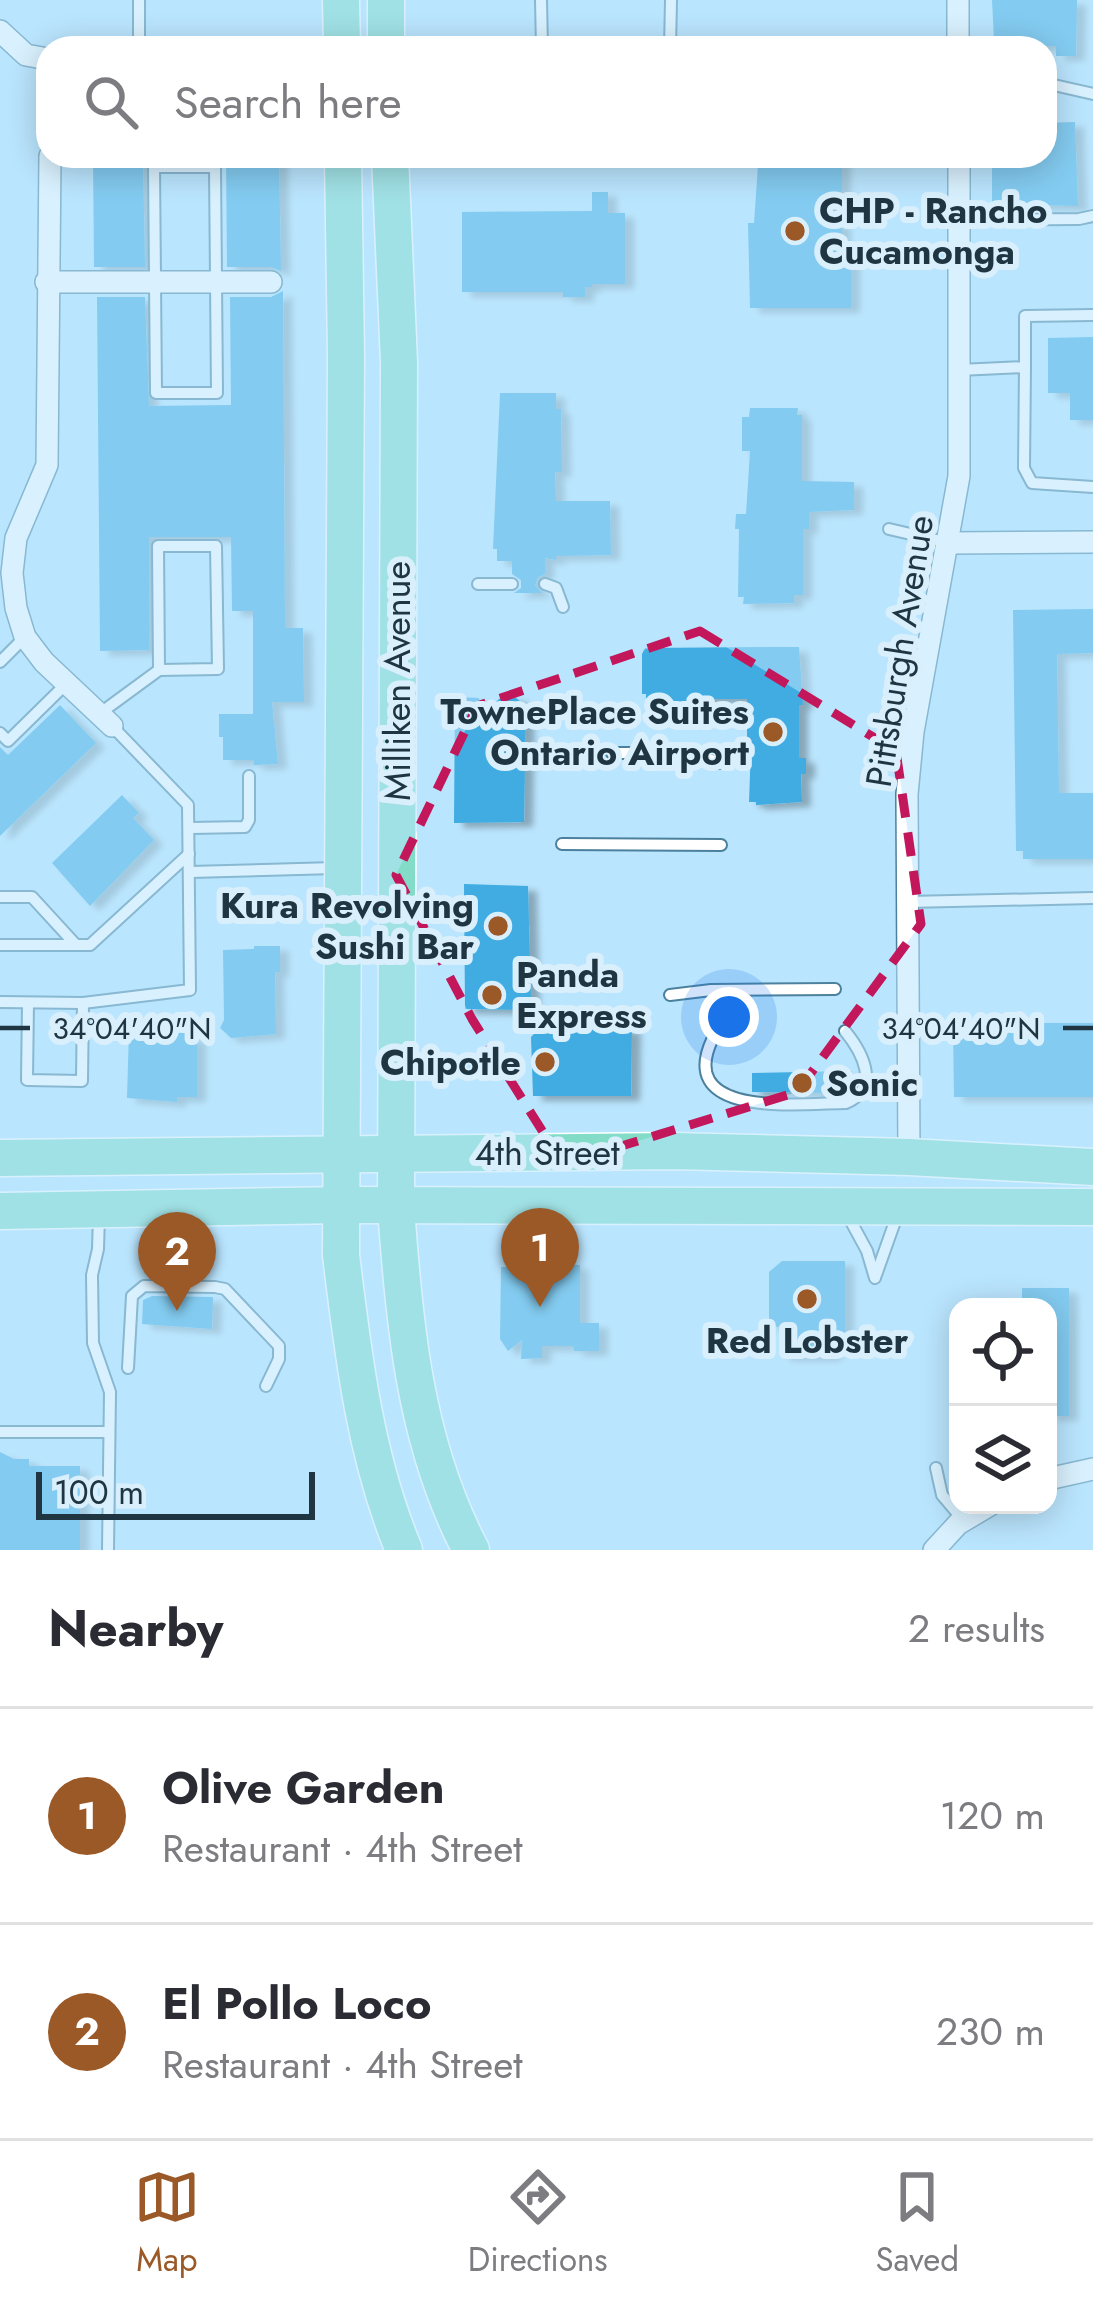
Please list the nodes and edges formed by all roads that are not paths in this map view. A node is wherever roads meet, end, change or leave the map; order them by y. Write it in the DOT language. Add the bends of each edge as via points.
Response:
graph roads {
  1 [pos="139,0"];
  2 [pos="341,0"];
  3 [pos="386,0"];
  4 [pos="542,0"];
  5 [pos="670,0"];
  6 [pos="958,0"];
  7 [pos="139,36"];
  8 [pos="342,36"];
  9 [pos="386,36"];
  10 [pos="542,36"];
  11 [pos="670,36"];
  12 [pos="958,36"];
  13 [pos="4,44"];
  14 [pos="36,57"];
  15 [pos="1057,85"];
  16 [pos="1093,94"];
  17 [pos="50,168"];
  18 [pos="154,168"];
  19 [pos="215,168"];
  20 [pos="343,168"];
  21 [pos="391,168"];
  22 [pos="959,168"];
  23 [pos="1093,216"];
  24 [pos="959,220"];
  25 [pos="154,280"];
  26 [pos="46,282"];
  27 [pos="216,282"];
  28 [pos="271,282"];
  29 [pos="1093,315"];
  30 [pos="1024,367"];
  31 [pos="959,370"];
  32 [pos="1093,487"];
  33 [pos="889,529"];
  34 [pos="1093,542"];
  35 [pos="949,543"];
  36 [pos="6,573"];
  37 [pos="478,584"];
  38 [pos="512,584"];
  39 [pos="545,584"];
  40 [pos="563,607"];
  41 [pos="25,637"];
  42 [pos="0,662"];
  43 [pos="160,670"];
  44 [pos="65,685"];
  45 [pos="106,720"];
  46 [pos="0,733"];
  47 [pos="612,753"];
  48 [pos="719,763"];
  49 [pos="249,776"];
  50 [pos="190,828"];
  51 [pos="562,844"];
  52 [pos="721,845"];
  53 [pos="190,853"];
  54 [pos="344,868"];
  55 [pos="190,872"];
  56 [pos="0,897"];
  57 [pos="1093,898"];
  58 [pos="908,902"];
  59 [pos="0,945"];
  60 [pos="76,945"];
  61 [pos="835,989"];
  62 [pos="670,995"];
  63 [pos="0,1002"];
  64 [pos="28,1003"];
  65 [pos="83,1003"];
  66 [pos="845,1031"];
  67 [pos="712,1040"];
  68 [pos="343,1153"];
  69 [pos="396,1153"];
  70 [pos="909,1157"];
  71 [pos="0,1158"];
  72 [pos="1093,1167"];
  73 [pos="343,1205"];
  74 [pos="396,1207"];
  75 [pos="1093,1207"];
  76 [pos="843,1208"];
  77 [pos="900,1208"];
  78 [pos="0,1211"];
  79 [pos="99,1212"];
  80 [pos="128,1368"];
  81 [pos="266,1386"];
  82 [pos="0,1432"];
  83 [pos="109,1432"];
  84 [pos="936,1468"];
  85 [pos="1093,1469"];
  86 [pos="1057,1477"];
  87 [pos="974,1514"];
  88 [pos="964,1520"];
  89 [pos="402,1549"];
  90 [pos="108,1550"];
  91 [pos="471,1550"];
  92 [pos="934,1550"];
  1 -- 7 [label="lane"];
  2 -- 8 [label="main road"];
  3 -- 9 [label="main road"];
  4 -- 10 [label="lane"];
  5 -- 11 [label="lane"];
  6 -- 12 [label="street"];
  13 -- 14 [label="street"];
  15 -- 16 [label="lane"];
  17 -- 26 [label="street"];
  18 -- 25 [label="lane"];
  19 -- 27 [label="lane"];
  20 -- 54 [label="main road, Milliken Avenue"];
  21 -- 69 [label="main road, Milliken Avenue" via="399,362"];
  22 -- 24 [label="street, Pittsburgh Avenue"];
  23 -- 24 [label="lane"];
  24 -- 31 [label="street, Pittsburgh Avenue"];
  25 -- 26 [label="street"];
  25 -- 27 [label="street"];
  25 -- 27 [label="lane" via="156,393 217,393"];
  26 -- 36 [label="street" via="47,465"];
  27 -- 28 [label="street"];
  29 -- 30 [label="lane" via="1025,316"];
  30 -- 31 [label="lane"];
  30 -- 32 [label="lane" via="1024,468 1032,483"];
  31 -- 35 [label="street, Pittsburgh Avenue" via="959,476"];
  33 -- 35 [label="lane"];
  34 -- 35 [label="street"];
  35 -- 58 [label="street, Pittsburgh Avenue" via="913,732"];
  36 -- 41 [label="street"];
  37 -- 38 [label="lane"];
  39 -- 40 [label="lane" via="556,588"];
  41 -- 42 [label="lane"];
  41 -- 44 [label="street"];
  43 -- 43 [label="lane" via="158,546 216,546 218,668"];
  43 -- 45 [label="lane"];
  44 -- 45 [label="street"];
  44 -- 46 [label="lane" via="8,741"];
  45 -- 50 [label="lane" via="188,805"];
  47 -- 48 [label="lane" via="695,753"];
  49 -- 50 [label="lane" via="245,826"];
  50 -- 53 [label="lane"];
  51 -- 52 [label="lane"];
  53 -- 55 [label="lane"];
  53 -- 60 [label="lane" via="90,945"];
  54 -- 55 [label="lane"];
  54 -- 68 [label="main road, Milliken Avenue"];
  55 -- 65 [label="lane" via="190,990"];
  56 -- 60 [label="lane" via="32,897"];
  57 -- 58 [label="lane"];
  58 -- 70 [label="street, Pittsburgh Avenue"];
  59 -- 60 [label="lane"];
  61 -- 62 [label="lane"];
  63 -- 64 [label="lane"];
  64 -- 65 [label="lane"];
  64 -- 65 [label="lane" via="27,1080 64,1081 82,1081"];
  66 -- 67 [label="lane" via="866,1066 865,1086 846,1103 728,1099 708,1075"];
  68 -- 69 [label="main road, 4th Street"];
  68 -- 71 [label="main road, 4th Street"];
  68 -- 73 [label="main road, Milliken Avenue"];
  69 -- 70 [label="main road, 4th Street"];
  69 -- 74 [label="main road, Milliken Avenue"];
  70 -- 72 [label="main road, 4th Street"];
  73 -- 74 [label="main road, 4th Street"];
  73 -- 79 [label="main road, 4th Street"];
  73 -- 89 [label="main road, Milliken Avenue" via="354,1366"];
  74 -- 76 [label="main road, 4th Street"];
  74 -- 91 [label="main road, Milliken Avenue" via="427,1438"];
  75 -- 77 [label="main road, 4th Street"];
  76 -- 77 [label="main road, 4th Street"];
  76 -- 77 [label="lane" via="875,1278"];
  78 -- 79 [label="main road, 4th Street"];
  79 -- 83 [label="lane" via="93,1343 110,1392"];
  80 -- 81 [label="lane" via="131,1296 144,1286 215,1287 279,1346"];
  82 -- 83 [label="lane"];
  83 -- 90 [label="lane"];
  84 -- 88 [label="lane" via="943,1495"];
  85 -- 86 [label="street"];
  87 -- 88 [label="street"];
  88 -- 92 [label="street"];
}
